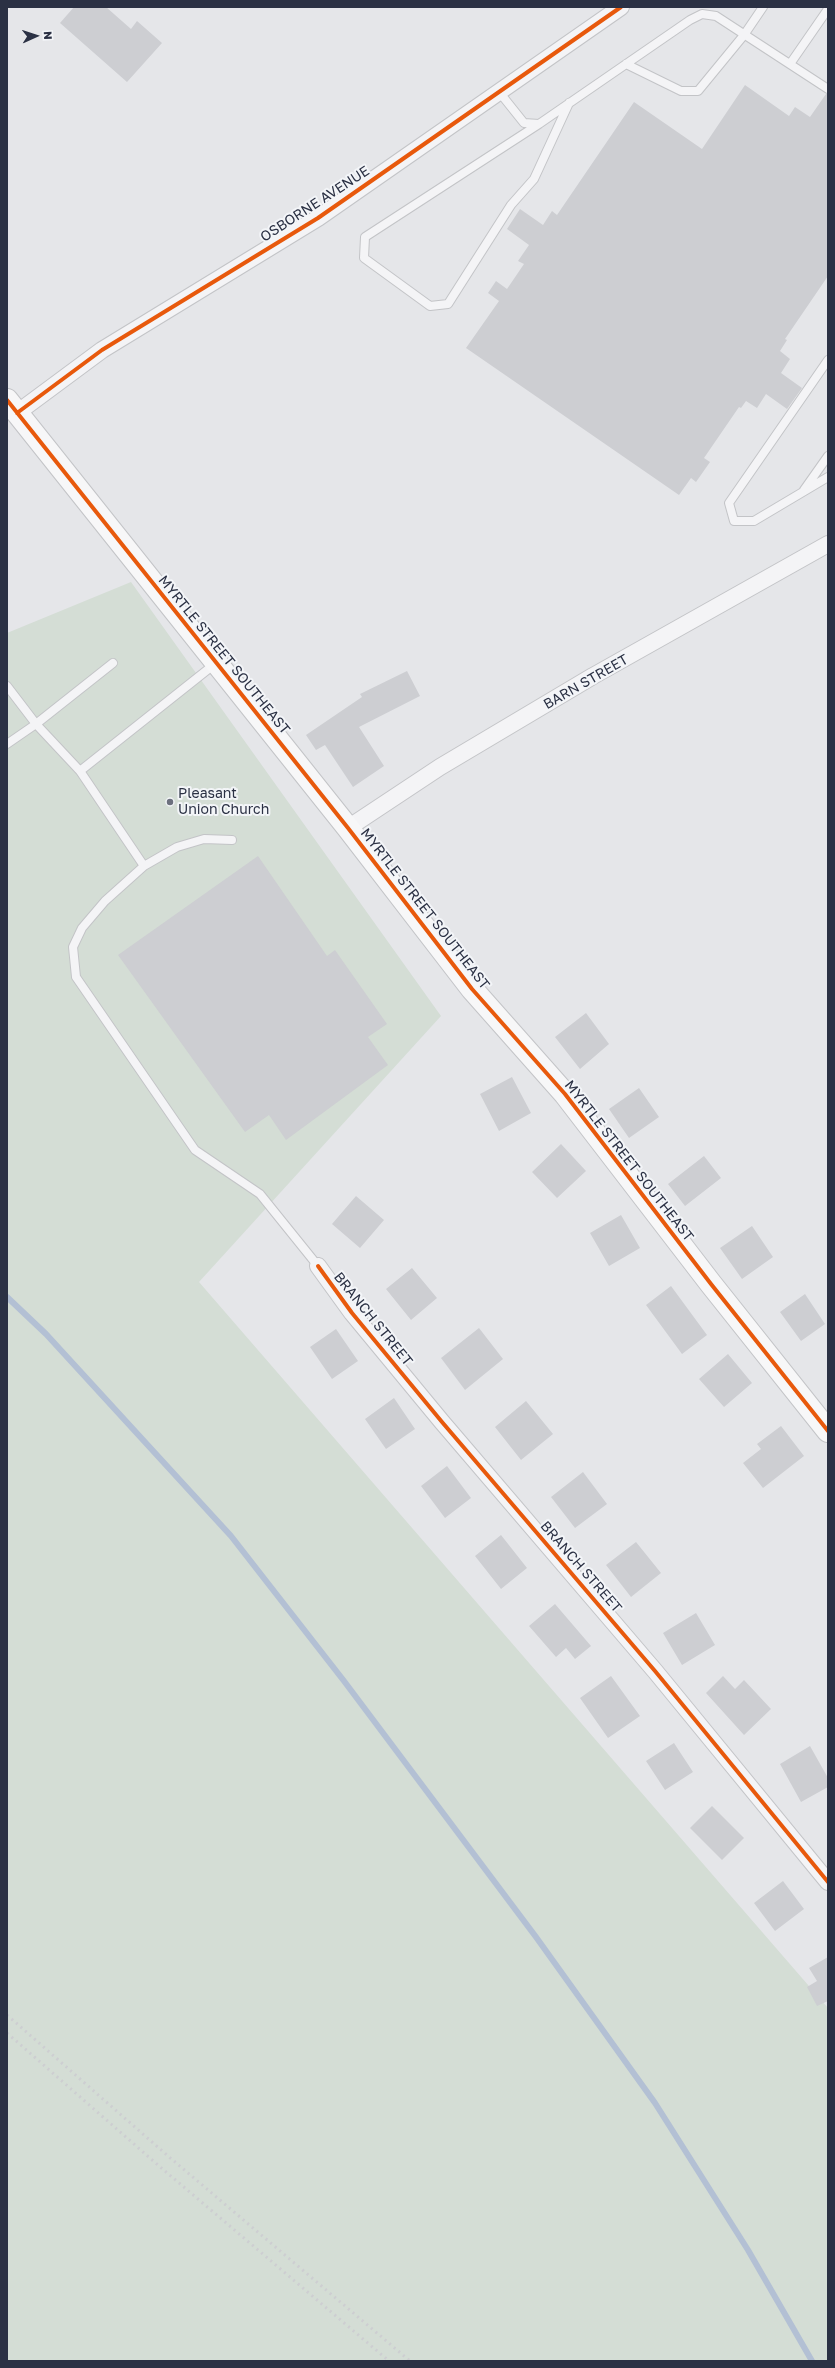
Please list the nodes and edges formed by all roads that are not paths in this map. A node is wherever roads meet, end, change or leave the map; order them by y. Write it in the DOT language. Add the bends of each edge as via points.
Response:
graph roads {
  1 [pos="621,7"];
  2 [pos="709,7"];
  3 [pos="763,7"];
  4 [pos="828,8"];
  5 [pos="716,16"];
  6 [pos="744,34"];
  7 [pos="626,64"];
  8 [pos="790,64"];
  9 [pos="828,90"];
  10 [pos="500,93"];
  11 [pos="569,103"];
  12 [pos="539,124"];
  13 [pos="828,360"];
  14 [pos="12,406"];
  15 [pos="828,456"];
  16 [pos="828,477"];
  17 [pos="803,492"];
  18 [pos="828,544"];
  19 [pos="216,663"];
  20 [pos="113,664"];
  21 [pos="7,686"];
  22 [pos="36,724"];
  23 [pos="7,744"];
  24 [pos="80,772"];
  25 [pos="348,828"];
  26 [pos="232,840"];
  27 [pos="144,866"];
  28 [pos="318,1266"];
  29 [pos="828,1431"];
  30 [pos="828,1882"];
  1 -- 10 [label="street, OSBORNE AVENUE"];
  2 -- 5 [label="lane"];
  3 -- 6 [label="lane"];
  4 -- 8 [label="lane"];
  5 -- 6 [label="lane"];
  5 -- 7 [label="lane" via="702,14 690,20"];
  6 -- 7 [label="lane" via="698,91 681,91"];
  6 -- 8 [label="lane"];
  7 -- 11 [label="lane"];
  8 -- 9 [label="lane"];
  10 -- 12 [label="lane" via="524,123"];
  10 -- 14 [label="street, OSBORNE AVENUE" via="318,218"];
  11 -- 12 [label="lane"];
  11 -- 12 [label="lane" via="534,179 511,205 448,304 430,306 364,258 365,237"];
  13 -- 17 [label="lane" via="729,504 734,522 754,521"];
  14 -- 19 [label="street, MYRTLE STREET SOUTHEAST"];
  15 -- 17 [label="lane"];
  16 -- 17 [label="lane"];
  18 -- 25 [label="street, BARN STREET" via="593,676 440,766"];
  19 -- 24 [label="lane"];
  19 -- 25 [label="street, MYRTLE STREET SOUTHEAST"];
  20 -- 22 [label="lane"];
  21 -- 22 [label="lane"];
  22 -- 23 [label="lane"];
  22 -- 24 [label="lane"];
  24 -- 27 [label="lane"];
  25 -- 29 [label="street, MYRTLE STREET SOUTHEAST" via="472,989 564,1094"];
  26 -- 27 [label="lane" via="204,839 177,847"];
  27 -- 28 [label="lane" via="105,901 82,928 73,947 76,977 195,1150 260,1194"];
  28 -- 30 [label="street, BRANCH STREET" via="352,1313 442,1422 655,1671"];
}
